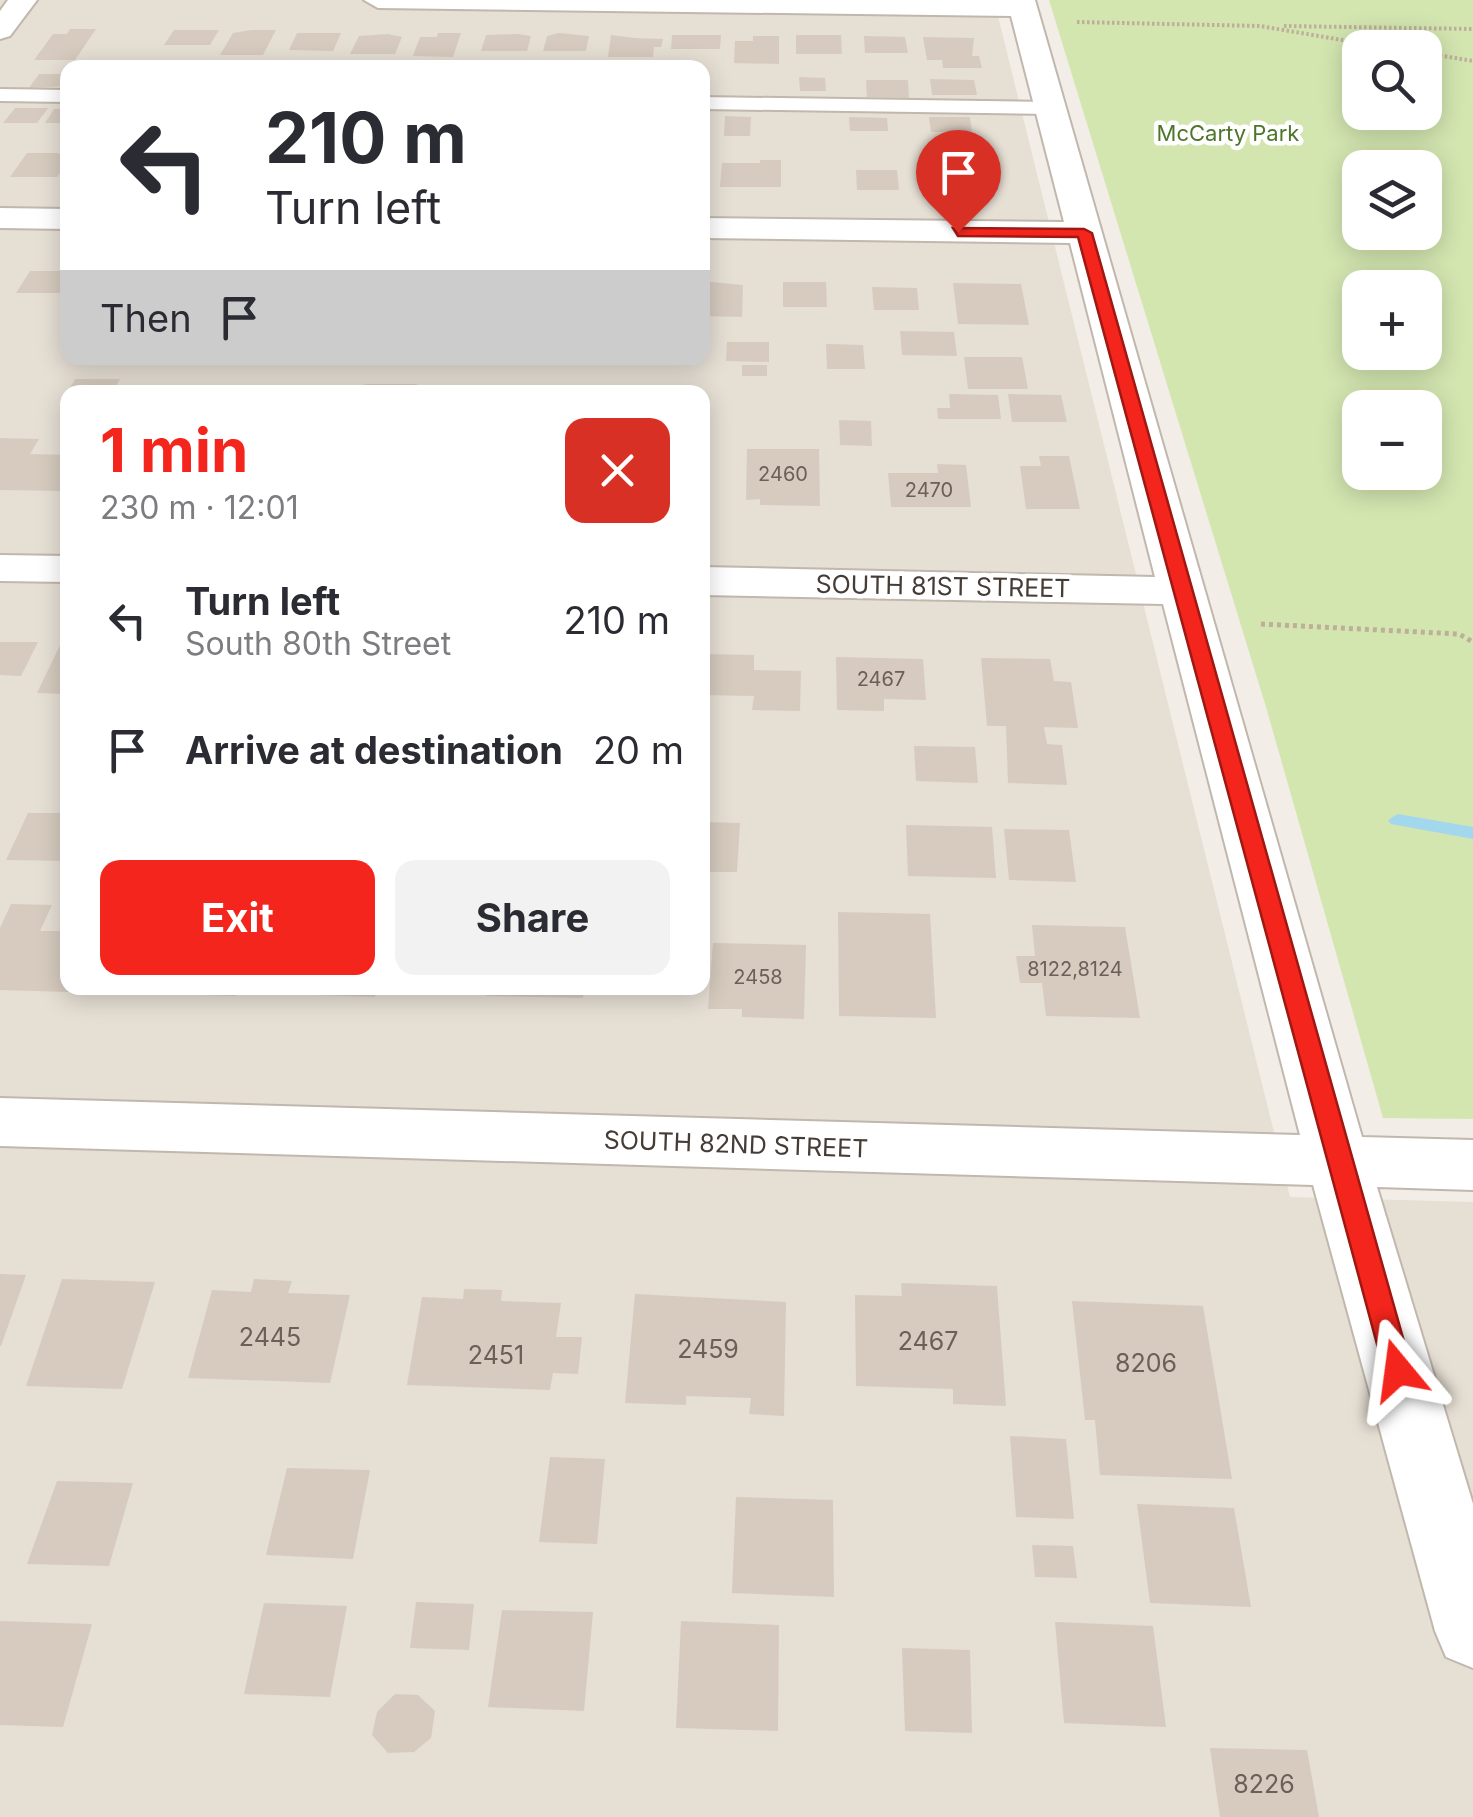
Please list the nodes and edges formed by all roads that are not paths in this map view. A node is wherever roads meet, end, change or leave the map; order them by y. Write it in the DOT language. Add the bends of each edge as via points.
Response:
graph roads {
  1 [pos="24,0"];
  2 [pos="378,0"];
  3 [pos="1022,4"];
  4 [pos="0,30"];
  5 [pos="0,95"];
  6 [pos="60,96"];
  7 [pos="710,104"];
  8 [pos="1050,108"];
  9 [pos="0,218"];
  10 [pos="60,219"];
  11 [pos="710,228"];
  12 [pos="1084,233"];
  13 [pos="0,568"];
  14 [pos="60,569"];
  15 [pos="710,581"];
  16 [pos="1184,591"];
  17 [pos="0,1122"];
  18 [pos="1338,1162"];
  19 [pos="1473,1166"];
  20 [pos="1473,1631"];
  1 -- 4 [label="street"];
  2 -- 3 [label="street"];
  3 -- 8 [label="street"];
  5 -- 6 [label="lane"];
  7 -- 8 [label="lane"];
  8 -- 12 [label="street"];
  9 -- 10 [label="street"];
  11 -- 12 [label="street"];
  12 -- 16 [label="street"];
  13 -- 14 [label="street"];
  15 -- 16 [label="street, SOUTH 81ST STREET"];
  16 -- 18 [label="street"];
  17 -- 18 [label="street, SOUTH 82ND STREET"];
  18 -- 19 [label="street, SOUTH 82ND STREET"];
  18 -- 20 [label="street"];
}
